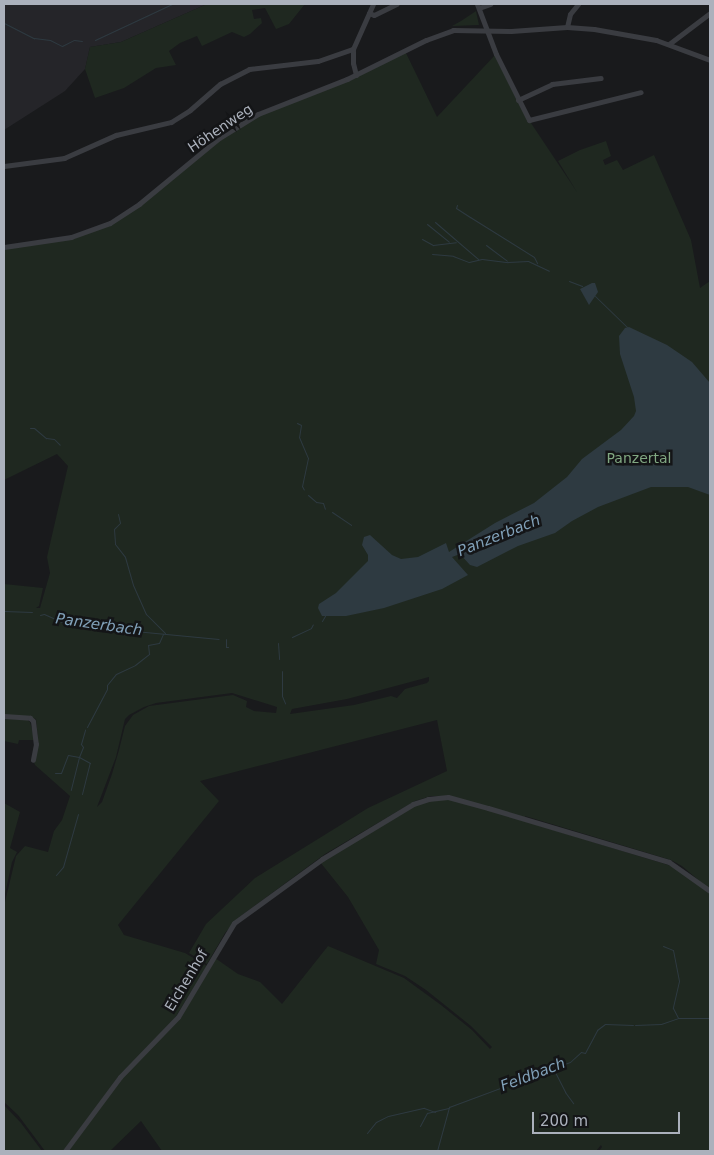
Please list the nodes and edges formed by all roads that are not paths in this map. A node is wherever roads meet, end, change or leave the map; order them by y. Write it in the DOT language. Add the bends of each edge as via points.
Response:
graph roads {
  1 [pos="373,4"];
  2 [pos="398,4"];
  3 [pos="490,4"];
  4 [pos="578,4"];
  5 [pos="478,6"];
  6 [pos="369,13"];
  7 [pos="710,13"];
  8 [pos="567,27"];
  9 [pos="486,30"];
  10 [pos="669,44"];
  11 [pos="353,49"];
  12 [pos="710,60"];
  13 [pos="356,75"];
  14 [pos="601,78"];
  15 [pos="641,92"];
  16 [pos="518,100"];
  17 [pos="4,166"];
  18 [pos="4,247"];
  19 [pos="4,716"];
  20 [pos="33,760"];
  21 [pos="710,891"];
  22 [pos="65,1151"];
  1 -- 6 [label="street"];
  2 -- 6 [label="street" via="374,15"];
  3 -- 5 [label="street"];
  4 -- 8 [label="street" via="570,14"];
  5 -- 9 [label="street"];
  6 -- 11 [label="street"];
  7 -- 10 [label="street"];
  8 -- 9 [label="street, Höhenweg"];
  8 -- 10 [label="street, Höhenweg" via="616,32"];
  9 -- 13 [label="street, Höhenweg" via="447,32"];
  9 -- 16 [label="street"];
  10 -- 12 [label="street, Höhenweg"];
  11 -- 13 [label="street" via="352,63"];
  11 -- 17 [label="street" via="318,61 249,68 220,84 171,122 116,135 64,158"];
  13 -- 18 [label="street, Höhenweg" via="282,103 239,125 128,213 110,223 72,237"];
  14 -- 16 [label="street" via="552,84"];
  15 -- 16 [label="street" via="529,120"];
  19 -- 20 [label="street" via="33,721 36,744"];
  21 -- 22 [label="street, Eichenhof" via="669,862 448,797 413,804 322,859 234,924 178,1017 120,1077"];
}
